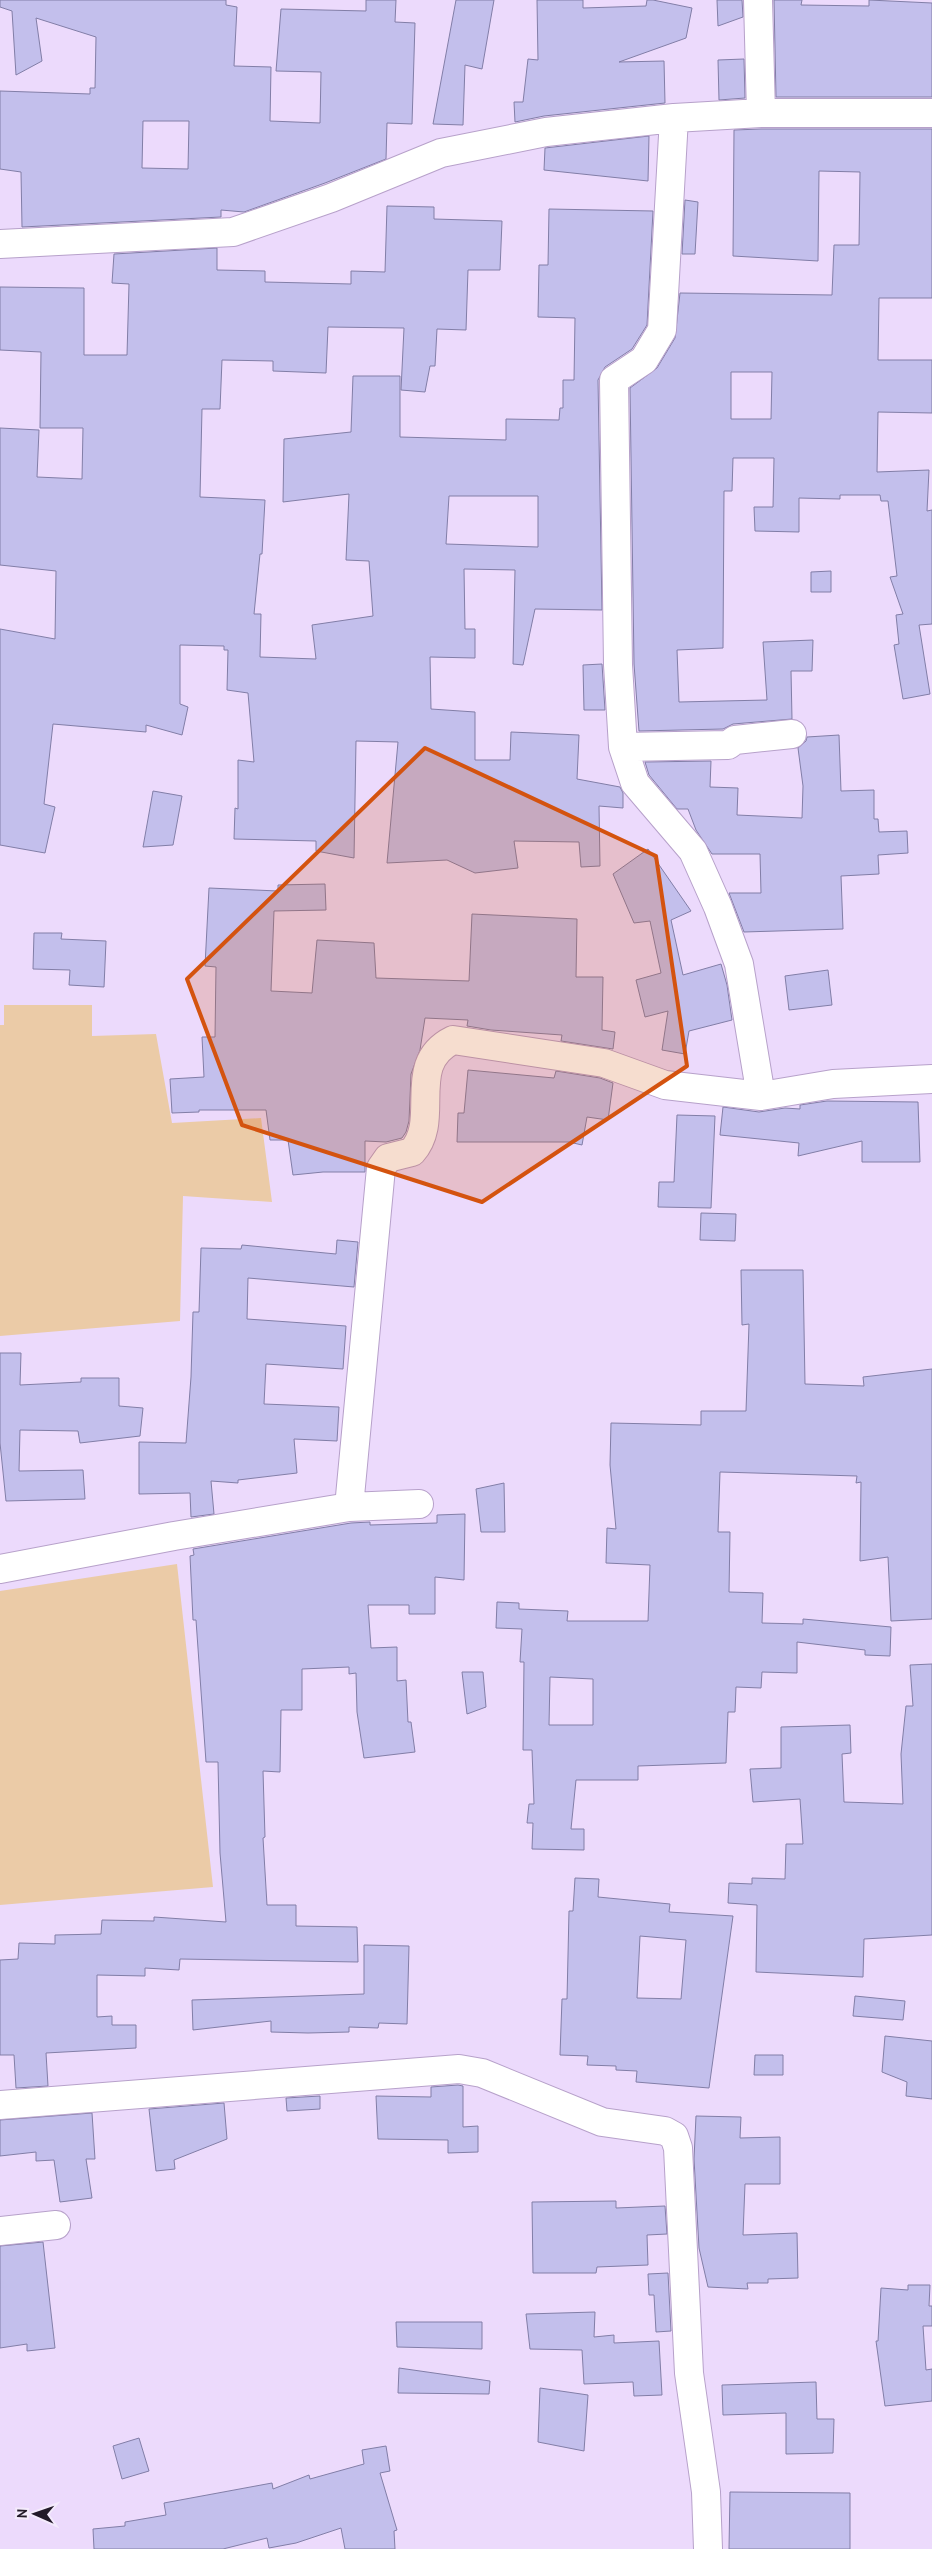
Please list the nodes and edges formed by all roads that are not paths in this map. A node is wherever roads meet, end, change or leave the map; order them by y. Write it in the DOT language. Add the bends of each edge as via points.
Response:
graph roads {
  1 [pos="758,0"];
  2 [pos="761,113"];
  3 [pos="932,113"];
  4 [pos="674,118"];
  5 [pos="0,244"];
  6 [pos="792,734"];
  7 [pos="623,747"];
  8 [pos="932,1080"];
  9 [pos="762,1096"];
  10 [pos="419,1504"];
  11 [pos="349,1507"];
  12 [pos="0,1569"];
  13 [pos="0,2105"];
  14 [pos="56,2225"];
  15 [pos="0,2230"];
  16 [pos="708,2549"];
  1 -- 2 [label="street"];
  2 -- 3 [label="street"];
  2 -- 4 [label="street"];
  4 -- 5 [label="street" via="546,132 441,153 331,198 233,232"];
  4 -- 7 [label="street" via="662,330 644,360 614,380 618,665"];
  6 -- 7 [label="street" via="734,740 728,745"];
  7 -- 9 [label="street" via="635,783 693,851 718,907 739,964"];
  8 -- 9 [label="street" via="833,1084"];
  9 -- 11 [label="street" via="665,1085 604,1063 453,1040 437,1051 427,1072 423,1134 412,1152 388,1158 381,1168"];
  10 -- 11 [label="street"];
  11 -- 12 [label="street"];
  13 -- 16 [label="street" via="459,2069 482,2072 602,2122 666,2131 674,2136 678,2148 689,2373 706,2492"];
  14 -- 15 [label="street"];
}
